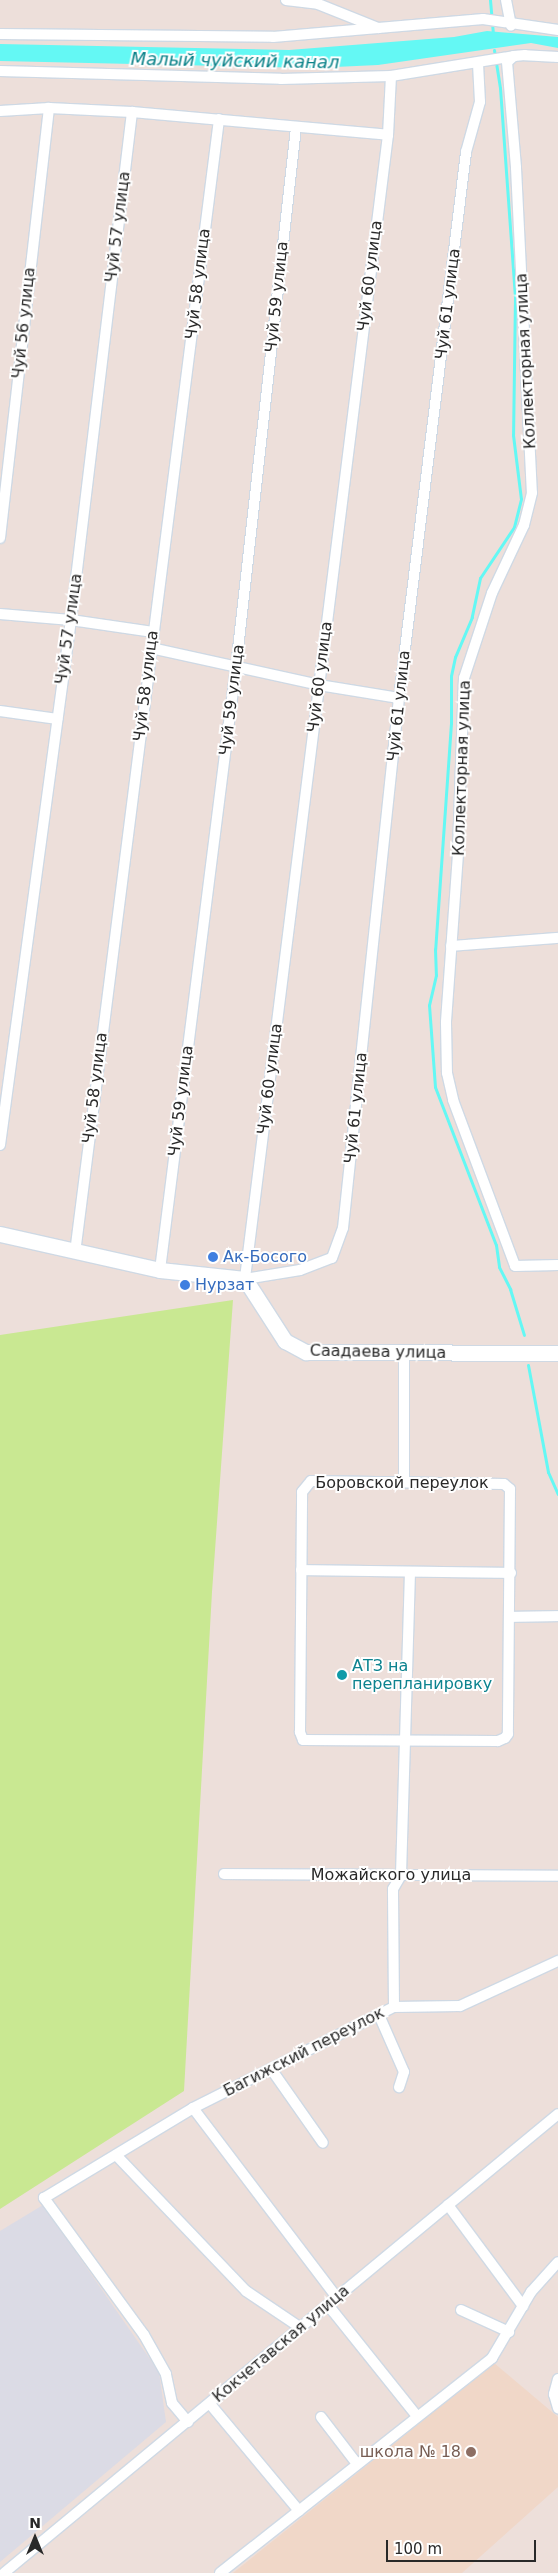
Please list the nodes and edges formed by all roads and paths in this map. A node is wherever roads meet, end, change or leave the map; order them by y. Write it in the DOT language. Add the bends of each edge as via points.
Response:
graph roads {
  1 [pos="286,0"];
  2 [pos="506,0"];
  3 [pos="318,2"];
  4 [pos="511,26"];
  5 [pos="381,29"];
  6 [pos="558,30"];
  7 [pos="0,34"];
  8 [pos="558,57"];
  9 [pos="510,59"];
  10 [pos="478,64"];
  11 [pos="0,71"];
  12 [pos="391,76"];
  13 [pos="48,108"];
  14 [pos="0,112"];
  15 [pos="132,112"];
  16 [pos="219,119"];
  17 [pos="296,128"];
  18 [pos="388,135"];
  19 [pos="0,538"];
  20 [pos="0,614"];
  21 [pos="71,620"];
  22 [pos="153,632"];
  23 [pos="151,648"];
  24 [pos="236,667"];
  25 [pos="319,686"];
  26 [pos="399,698"];
  27 [pos="0,711"];
  28 [pos="57,719"];
  29 [pos="558,938"];
  30 [pos="450,946"];
  31 [pos="0,1145"];
  32 [pos="0,1234"];
  33 [pos="75,1253"];
  34 [pos="558,1265"];
  35 [pos="160,1270"];
  36 [pos="245,1279"];
  37 [pos="404,1352"];
  38 [pos="558,1352"];
  39 [pos="404,1482"];
  40 [pos="301,1570"];
  41 [pos="410,1572"];
  42 [pos="511,1573"];
  43 [pos="558,1616"];
  44 [pos="510,1617"];
  45 [pos="407,1742"];
  46 [pos="224,1874"];
  47 [pos="401,1875"];
  48 [pos="558,1876"];
  49 [pos="558,1961"];
  50 [pos="394,2007"];
  51 [pos="379,2015"];
  52 [pos="272,2069"];
  53 [pos="399,2087"];
  54 [pos="193,2108"];
  55 [pos="558,2114"];
  56 [pos="323,2143"];
  57 [pos="116,2155"];
  58 [pos="448,2205"];
  59 [pos="558,2262"];
  60 [pos="332,2301"];
  61 [pos="523,2306"];
  62 [pos="461,2310"];
  63 [pos="301,2328"];
  64 [pos="509,2332"];
  65 [pos="558,2379"];
  66 [pos="210,2404"];
  67 [pos="558,2408"];
  68 [pos="417,2416"];
  69 [pos="321,2417"];
  70 [pos="188,2422"];
  71 [pos="357,2464"];
  72 [pos="299,2511"];
  73 [pos="4,2573"];
  74 [pos="220,2573"];
  1 -- 3 [label="street"];
  2 -- 4 [label="street"];
  3 -- 5 [label="street"];
  4 -- 5 [label="street" via="483,19"];
  4 -- 6 [label="street"];
  5 -- 7 [label="street" via="273,37"];
  8 -- 9 [label="street"];
  9 -- 10 [label="street" via="492,58"];
  9 -- 30 [label="street, Коллекторная улица" via="532,493 524,525 492,593 464,678 458,854"];
  10 -- 12 [label="street"];
  10 -- 26 [label="street, Чуй 61 улица" via="480,102 466,152"];
  11 -- 12 [label="street" via="280,80"];
  12 -- 18 [label="street, Чуй 60 улица"];
  13 -- 14 [label="street"];
  13 -- 15 [label="street"];
  13 -- 19 [label="street, Чуй 56 улица"];
  15 -- 16 [label="street"];
  15 -- 21 [label="street, Чуй 57 улица"];
  16 -- 17 [label="street"];
  16 -- 22 [label="street, Чуй 58 улица"];
  17 -- 18 [label="street"];
  17 -- 24 [label="street, Чуй 59 улица"];
  18 -- 25 [label="street, Чуй 60 улица"];
  20 -- 21 [label="street"];
  21 -- 22 [label="street"];
  21 -- 28 [label="street, Чуй 57 улица"];
  22 -- 23 [label="street, Чуй 58 улица"];
  23 -- 24 [label="street"];
  23 -- 33 [label="street, Чуй 58 улица"];
  24 -- 25 [label="street"];
  24 -- 35 [label="street, Чуй 59 улица"];
  25 -- 26 [label="street"];
  25 -- 36 [label="street, Чуй 60 улица"];
  26 -- 36 [label="street, Чуй 61 улица" via="344,1218 338,1249 332,1258 300,1270"];
  27 -- 28 [label="street"];
  28 -- 31 [label="street, Чуй 57 улица"];
  29 -- 30 [label="street"];
  30 -- 34 [label="street, Коллекторная улица" via="447,1073 453,1100 515,1266"];
  32 -- 33 [label="street"];
  33 -- 35 [label="street"];
  35 -- 36 [label="street"];
  36 -- 37 [label="street, Саадаева улица" via="285,1341 306,1352"];
  37 -- 38 [label="street, Саадаева улица"];
  37 -- 39 [label="street"];
  39 -- 40 [label="street, Боровской переулок" via="306,1483 302,1492"];
  39 -- 42 [label="street, Боровской переулок" via="508,1486 512,1493"];
  40 -- 41 [label="street"];
  40 -- 45 [label="street, Боровской переулок" via="301,1736 308,1742"];
  41 -- 42 [label="street"];
  41 -- 45 [label="street"];
  42 -- 44 [label="street, Боровской переулок"];
  43 -- 44 [label="street"];
  44 -- 45 [label="street, Боровской переулок" via="508,1734 498,1741"];
  45 -- 47 [label="street" via="404,1753"];
  46 -- 47 [label="street, Можайского улица"];
  47 -- 48 [label="street, Можайского улица"];
  47 -- 50 [label="street" via="393,1889"];
  49 -- 50 [label="street, Багижский переулок" via="460,2006"];
  50 -- 51 [label="street, Багижский переулок"];
  51 -- 52 [label="street, Багижский переулок"];
  51 -- 53 [label="street" via="404,2072"];
  52 -- 54 [label="street, Багижский переулок"];
  52 -- 56 [label="street"];
  54 -- 57 [label="street, Багижский переулок"];
  54 -- 60 [label="street"];
  55 -- 58 [label="street, Кокчетавская улица"];
  57 -- 63 [label="street" via="246,2291"];
  57 -- 70 [label="street, Багижский переулок" via="44,2198 144,2335 166,2374 172,2403"];
  58 -- 60 [label="street, Кокчетавская улица"];
  58 -- 61 [label="street"];
  59 -- 61 [label="street"];
  60 -- 63 [label="street, Кокчетавская улица"];
  60 -- 68 [label="street"];
  61 -- 64 [label="street"];
  62 -- 64 [label="street"];
  63 -- 66 [label="street, Кокчетавская улица"];
  64 -- 68 [label="street" via="492,2358"];
  65 -- 67 [label="street" via="554,2401"];
  66 -- 70 [label="street, Кокчетавская улица"];
  66 -- 72 [label="street"];
  68 -- 71 [label="street"];
  69 -- 71 [label="street"];
  70 -- 73 [label="street, Кокчетавская улица"];
  71 -- 72 [label="street"];
  72 -- 74 [label="street"];
}
